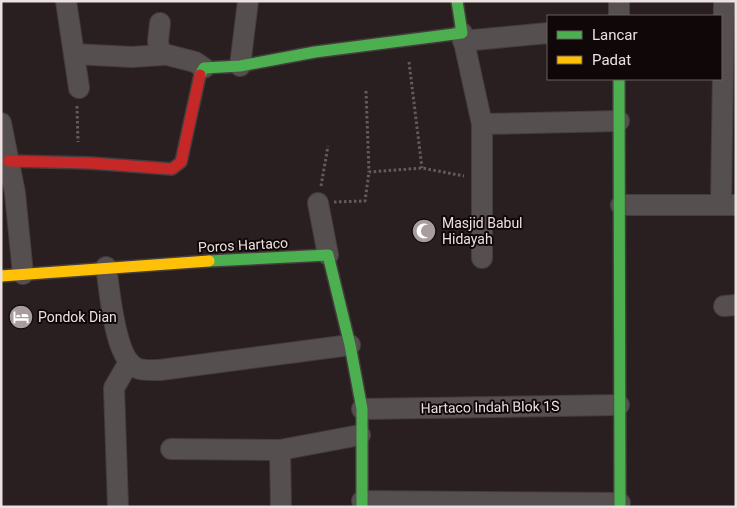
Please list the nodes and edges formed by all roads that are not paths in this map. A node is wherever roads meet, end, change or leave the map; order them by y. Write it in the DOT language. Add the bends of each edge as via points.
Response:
graph roads {
  1 [pos="66,1"];
  2 [pos="248,1"];
  3 [pos="457,1"];
  4 [pos="619,1"];
  5 [pos="724,1"];
  6 [pos="619,15"];
  7 [pos="160,23"];
  8 [pos="547,33"];
  9 [pos="463,37"];
  10 [pos="74,54"];
  11 [pos="162,55"];
  12 [pos="240,66"];
  13 [pos="204,68"];
  14 [pos="619,80"];
  15 [pos="79,88"];
  16 [pos="619,121"];
  17 [pos="1,123"];
  18 [pos="482,124"];
  19 [pos="9,161"];
  20 [pos="318,202"];
  21 [pos="621,205"];
  22 [pos="728,205"];
  23 [pos="328,255"];
  24 [pos="482,258"];
  25 [pos="106,267"];
  26 [pos="23,274"];
  27 [pos="1,276"];
  28 [pos="350,345"];
  29 [pos="129,362"];
  30 [pos="618,405"];
  31 [pos="362,410"];
  32 [pos="360,435"];
  33 [pos="171,449"];
  34 [pos="280,450"];
  35 [pos="362,504"];
  36 [pos="620,505"];
  37 [pos="118,507"];
  38 [pos="281,507"];
  1 -- 10 [label="street"];
  2 -- 12 [label="street"];
  3 -- 9 [label="street"];
  4 -- 6 [label="street"];
  5 -- 22 [label="street"];
  7 -- 11 [label="street" via="158,48"];
  8 -- 9 [label="street"];
  9 -- 12 [label="street" via="406,40"];
  9 -- 18 [label="street"];
  10 -- 11 [label="street"];
  10 -- 15 [label="street"];
  11 -- 13 [label="street" via="194,62"];
  12 -- 13 [label="street"];
  13 -- 19 [label="street" via="197,80 181,162 177,166 161,169"];
  14 -- 16 [label="street"];
  16 -- 18 [label="street"];
  16 -- 21 [label="street"];
  17 -- 19 [label="street"];
  18 -- 24 [label="street"];
  19 -- 26 [label="street"];
  20 -- 23 [label="street"];
  21 -- 22 [label="street"];
  21 -- 30 [label="street"];
  23 -- 25 [label="street, Poros Hartaco"];
  23 -- 28 [label="street"];
  25 -- 26 [label="street, Poros Hartaco"];
  25 -- 29 [label="street" via="119,342"];
  26 -- 27 [label="street, Poros Hartaco"];
  28 -- 29 [label="street" via="160,370 136,368"];
  28 -- 31 [label="street"];
  29 -- 37 [label="street" via="114,388"];
  30 -- 31 [label="street, Hartaco Indah Blok 1S"];
  30 -- 36 [label="street"];
  31 -- 32 [label="street"];
  32 -- 34 [label="street"];
  32 -- 35 [label="street"];
  33 -- 34 [label="street"];
  34 -- 38 [label="street"];
  35 -- 36 [label="street"];
}
